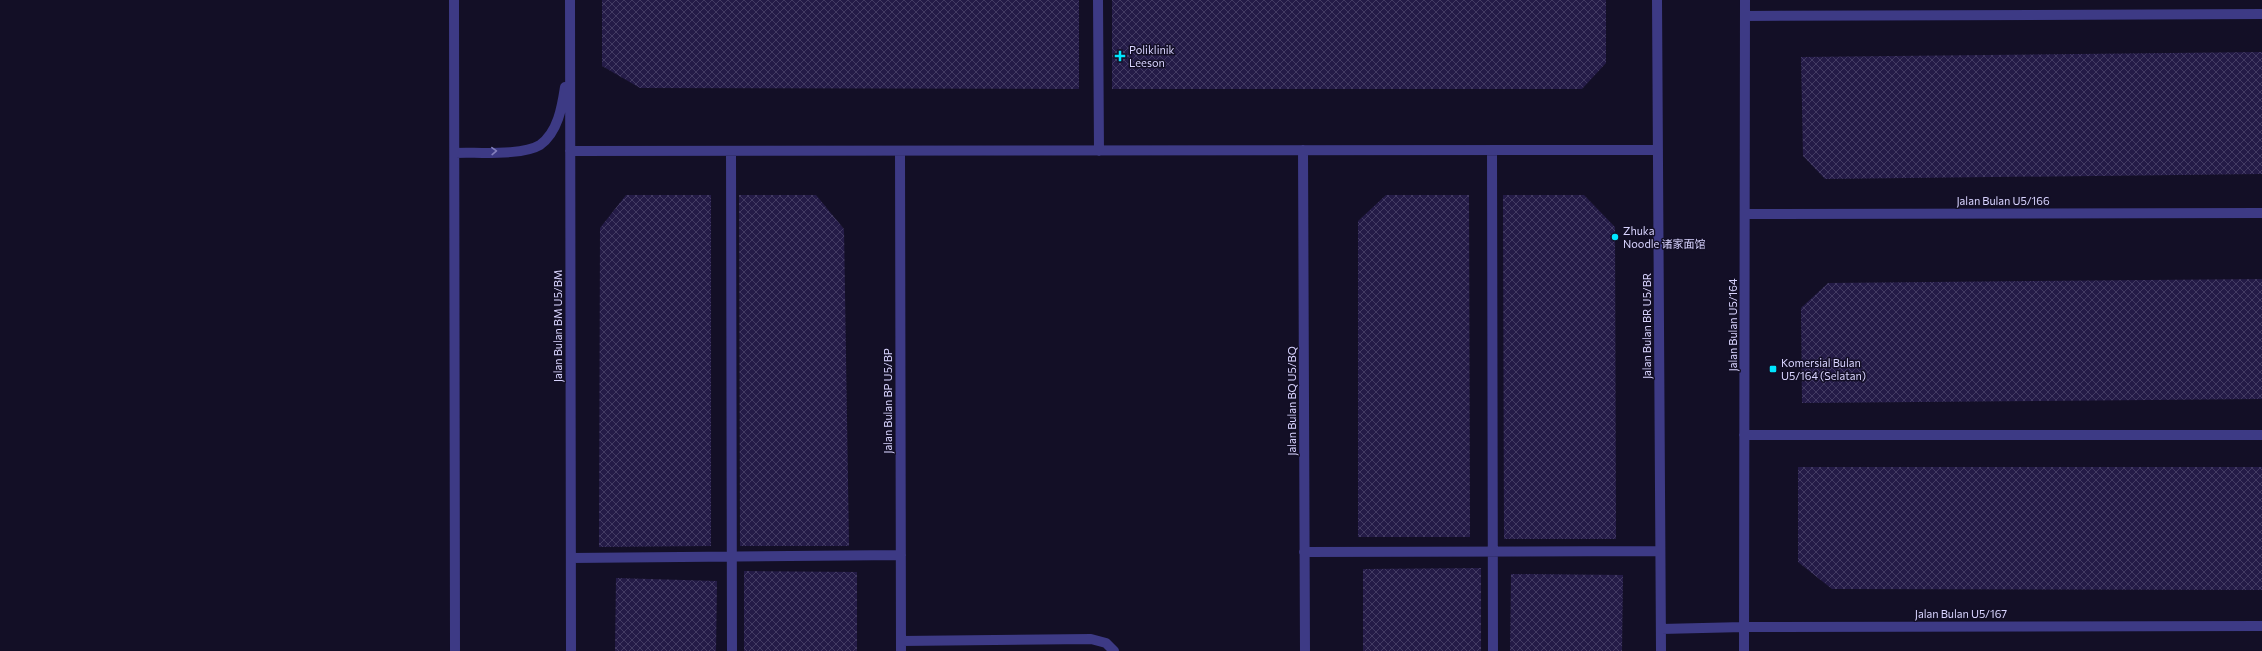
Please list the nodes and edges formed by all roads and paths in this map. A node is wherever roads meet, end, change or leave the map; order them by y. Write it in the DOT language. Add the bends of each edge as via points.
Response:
graph roads {
  1 [pos="454,0"];
  2 [pos="570,0"];
  3 [pos="1098,0"];
  4 [pos="1657,0"];
  5 [pos="1745,0"];
  6 [pos="2262,14"];
  7 [pos="1745,16"];
  8 [pos="570,64"];
  9 [pos="1303,150"];
  10 [pos="1492,150"];
  11 [pos="1658,150"];
  12 [pos="570,151"];
  13 [pos="731,151"];
  14 [pos="900,151"];
  15 [pos="1099,151"];
  16 [pos="455,153"];
  17 [pos="2262,213"];
  18 [pos="1745,214"];
  19 [pos="1744,435"];
  20 [pos="2262,435"];
  21 [pos="1493,551"];
  22 [pos="1660,551"];
  23 [pos="1304,552"];
  24 [pos="901,554"];
  25 [pos="732,556"];
  26 [pos="571,558"];
  27 [pos="2262,626"];
  28 [pos="1744,627"];
  29 [pos="1660,629"];
  30 [pos="901,646"];
  31 [pos="455,651"];
  32 [pos="571,651"];
  33 [pos="732,651"];
  34 [pos="1114,651"];
  35 [pos="1304,651"];
  36 [pos="1493,651"];
  37 [pos="1661,651"];
  38 [pos="1744,651"];
  1 -- 16 [label="street"];
  2 -- 8 [label="street, Jalan Bulan BM U5/BM"];
  3 -- 15 [label="street"];
  4 -- 11 [label="street, Jalan Bulan BR U5/BR"];
  5 -- 7 [label="street, Jalan Bulan U5/164"];
  6 -- 7 [label="street"];
  7 -- 18 [label="street, Jalan Bulan U5/164"];
  8 -- 12 [label="street, Jalan Bulan BM U5/BM"];
  16 -- 8 [label="street, one-way" via="525,150 540,144 561,113"];
  9 -- 10 [label="street"];
  9 -- 15 [label="street"];
  9 -- 23 [label="street, Jalan Bulan BQ U5/BQ"];
  10 -- 11 [label="street"];
  10 -- 21 [label="street"];
  11 -- 22 [label="street, Jalan Bulan BR U5/BR"];
  12 -- 13 [label="street"];
  12 -- 26 [label="street, Jalan Bulan BM U5/BM"];
  13 -- 14 [label="street"];
  13 -- 25 [label="street"];
  14 -- 15 [label="street"];
  14 -- 24 [label="street, Jalan Bulan BP U5/BP"];
  16 -- 31 [label="street"];
  17 -- 18 [label="street, Jalan Bulan U5/166"];
  18 -- 19 [label="street, Jalan Bulan U5/164"];
  19 -- 20 [label="street"];
  19 -- 28 [label="street, Jalan Bulan U5/164"];
  21 -- 22 [label="street"];
  21 -- 23 [label="street"];
  21 -- 36 [label="street"];
  22 -- 29 [label="street, Jalan Bulan BR U5/BR"];
  23 -- 35 [label="street, Jalan Bulan BQ U5/BQ"];
  24 -- 25 [label="street"];
  24 -- 30 [label="street, Jalan Bulan BP U5/BP"];
  25 -- 26 [label="street"];
  25 -- 33 [label="street"];
  26 -- 32 [label="street, Jalan Bulan BM U5/BM"];
  27 -- 28 [label="street, Jalan Bulan U5/167"];
  28 -- 29 [label="street, Jalan Bulan U5/167"];
  28 -- 38 [label="street, Jalan Bulan U5/164"];
  29 -- 37 [label="street, Jalan Bulan BR U5/BR"];
  30 -- 34 [label="street" via="1091,640 1106,643"];
}
